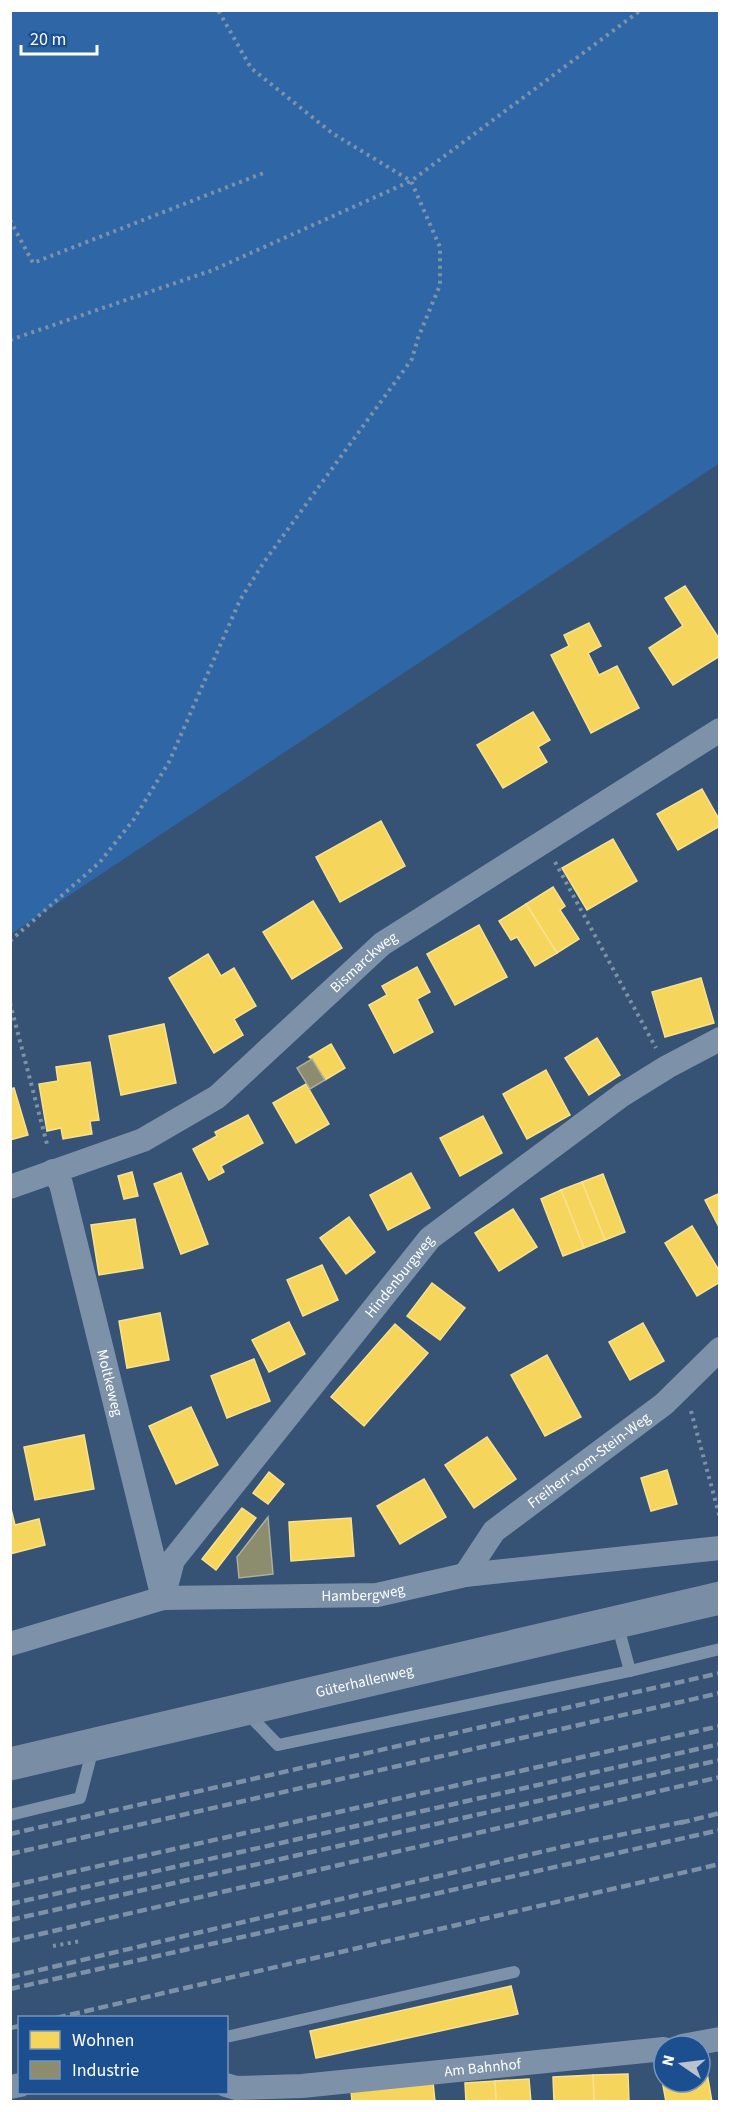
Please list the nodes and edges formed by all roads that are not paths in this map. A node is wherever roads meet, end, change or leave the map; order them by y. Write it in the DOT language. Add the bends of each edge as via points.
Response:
graph roads {
  1 [pos="720,730"];
  2 [pos="720,1039"];
  3 [pos="54,1171"];
  4 [pos="10,1187"];
  5 [pos="720,1349"];
  6 [pos="720,1548"];
  7 [pos="465,1575"];
  8 [pos="163,1598"];
  9 [pos="720,1598"];
  10 [pos="616,1622"];
  11 [pos="10,1644"];
  12 [pos="720,1649"];
  13 [pos="630,1671"];
  14 [pos="244,1709"];
  15 [pos="94,1744"];
  16 [pos="10,1764"];
  17 [pos="10,1815"];
  18 [pos="514,1972"];
  19 [pos="228,2037"];
  20 [pos="652,2051"];
  21 [pos="228,2086"];
  22 [pos="305,2094"];
  1 -- 3 [label="street, Bismarckweg" via="382,944 217,1097 143,1140"];
  2 -- 8 [label="street, Hindenburgweg" via="622,1095 430,1238 174,1560"];
  3 -- 4 [label="street, Bismarckweg"];
  3 -- 8 [label="street, Moltkeweg" via="61,1184"];
  5 -- 7 [label="street, Freiherr-vom-Stein-Weg" via="664,1404 494,1531"];
  6 -- 7 [label="street, Hambergweg"];
  7 -- 8 [label="street, Hambergweg" via="376,1595"];
  8 -- 11 [label="street, Hambergweg"];
  9 -- 10 [label="street, Güterhallenweg"];
  10 -- 13 [label="lane"];
  10 -- 14 [label="street, Güterhallenweg"];
  12 -- 13 [label="lane"];
  13 -- 14 [label="lane" via="278,1745"];
  14 -- 15 [label="street, Güterhallenweg"];
  15 -- 16 [label="street, Güterhallenweg"];
  15 -- 17 [label="lane" via="80,1798"];
  18 -- 19 [label="lane"];
  20 -- 22 [label="street, Am Bahnhof"];
  21 -- 22 [label="street, Am Bahnhof"];
}
